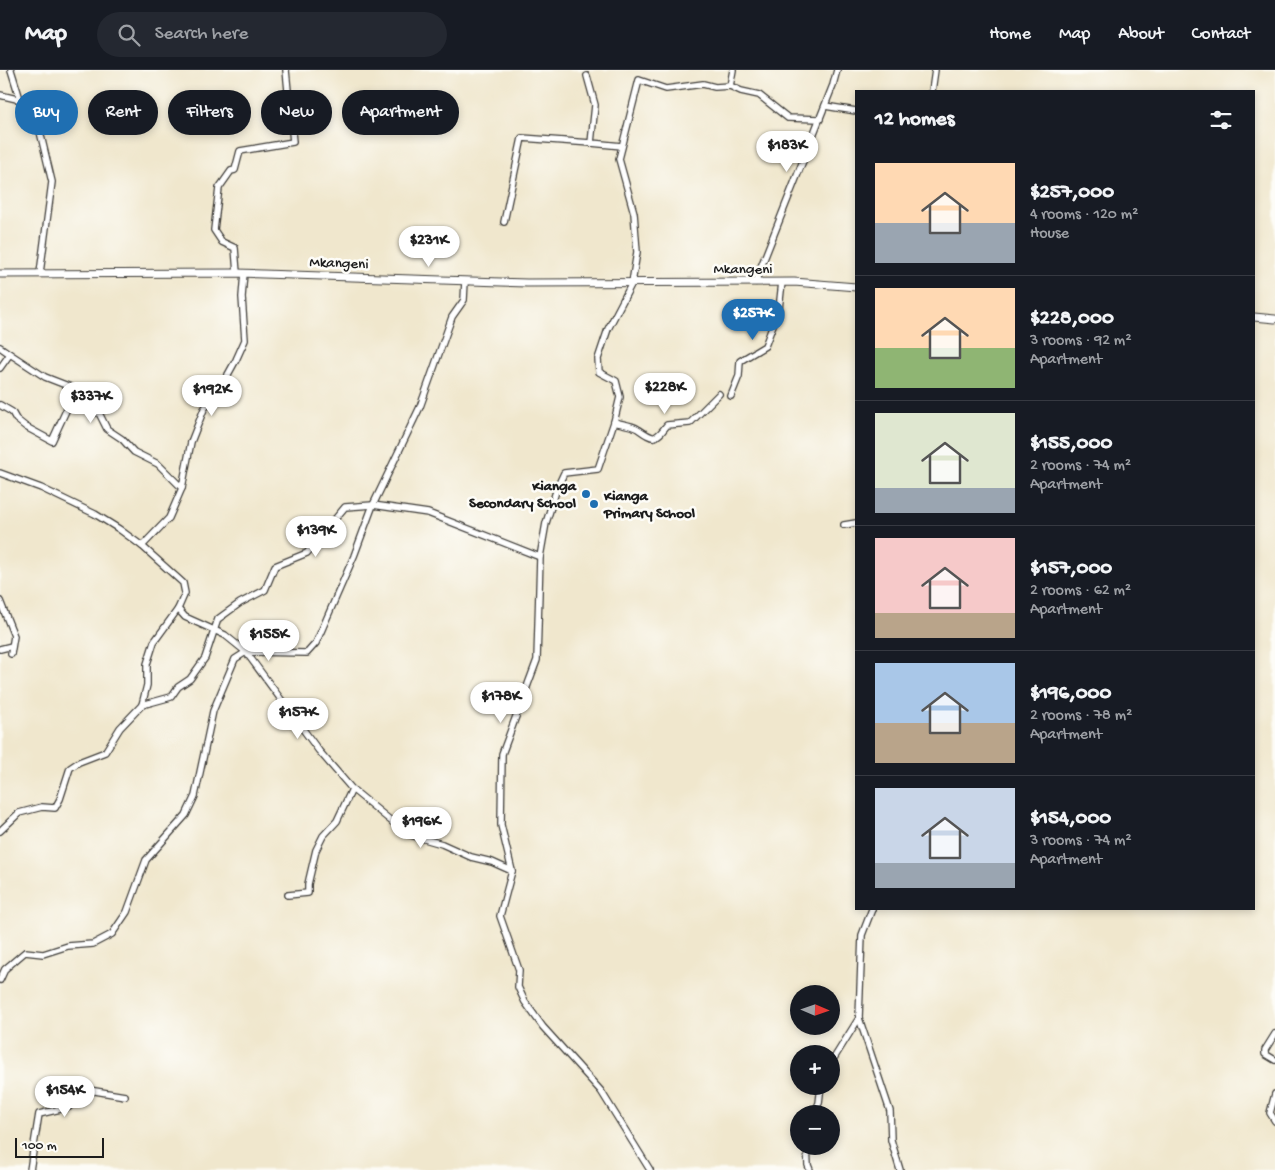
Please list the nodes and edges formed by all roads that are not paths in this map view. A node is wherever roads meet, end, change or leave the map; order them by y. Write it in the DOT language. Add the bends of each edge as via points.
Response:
graph roads {
  1 [pos="11,70"];
  2 [pos="286,70"];
  3 [pos="733,70"];
  4 [pos="837,70"];
  5 [pos="935,70"];
  6 [pos="588,76"];
  7 [pos="730,86"];
  8 [pos="18,90"];
  9 [pos="932,90"];
  10 [pos="0,95"];
  11 [pos="15,99"];
  12 [pos="825,106"];
  13 [pos="855,111"];
  14 [pos="820,119"];
  15 [pos="40,135"];
  16 [pos="591,142"];
  17 [pos="622,146"];
  18 [pos="504,222"];
  19 [pos="241,273"];
  20 [pos="0,274"];
  21 [pos="40,274"];
  22 [pos="466,280"];
  23 [pos="755,282"];
  24 [pos="782,282"];
  25 [pos="632,283"];
  26 [pos="855,287"];
  27 [pos="1255,318"];
  28 [pos="1275,319"];
  29 [pos="0,347"];
  30 [pos="10,354"];
  31 [pos="0,368"];
  32 [pos="76,389"];
  33 [pos="719,394"];
  34 [pos="731,396"];
  35 [pos="0,404"];
  36 [pos="614,422"];
  37 [pos="0,473"];
  38 [pos="182,488"];
  39 [pos="373,505"];
  40 [pos="855,523"];
  41 [pos="844,525"];
  42 [pos="142,546"];
  43 [pos="540,557"];
  44 [pos="0,601"];
  45 [pos="178,609"];
  46 [pos="214,630"];
  47 [pos="12,646"];
  48 [pos="0,650"];
  49 [pos="246,652"];
  50 [pos="11,654"];
  51 [pos="142,705"];
  52 [pos="352,789"];
  53 [pos="0,831"];
  54 [pos="512,871"];
  55 [pos="288,895"];
  56 [pos="872,910"];
  57 [pos="0,980"];
  58 [pos="859,1018"];
  59 [pos="1275,1034"];
  60 [pos="840,1049"];
  61 [pos="1275,1060"];
  62 [pos="1275,1094"];
  63 [pos="125,1096"];
  64 [pos="1275,1121"];
  65 [pos="808,1155"];
  66 [pos="30,1170"];
  67 [pos="650,1170"];
  68 [pos="810,1170"];
  69 [pos="900,1170"];
  1 -- 8 [label="street"];
  2 -- 19 [label="street" via="293,142 240,151 235,170 231,170 219,188 214,230 222,242 235,248"];
  3 -- 7 [label="street"];
  4 -- 12 [label="street"];
  5 -- 9 [label="street"];
  6 -- 16 [label="street" via="595,105"];
  7 -- 14 [label="street" via="759,95 788,118"];
  7 -- 17 [label="street" via="703,84 666,89 639,80"];
  10 -- 11 [label="street"];
  12 -- 13 [label="street"];
  12 -- 14 [label="street"];
  14 -- 23 [label="street"];
  15 -- 21 [label="street" via="52,182"];
  16 -- 17 [label="street"];
  16 -- 18 [label="street" via="522,138"];
  17 -- 25 [label="street" via="620,168 634,223 636,252"];
  19 -- 21 [label="street, Mkangeni"];
  19 -- 22 [label="street, Mkangeni"];
  19 -- 38 [label="street" via="245,340 220,388 204,409 191,442"];
  20 -- 21 [label="street, Mkangeni"];
  22 -- 25 [label="street, Mkangeni"];
  22 -- 39 [label="street" via="464,300 452,317 420,407"];
  23 -- 24 [label="street, Mkangeni"];
  23 -- 25 [label="street, Mkangeni"];
  24 -- 26 [label="street, Mkangeni"];
  24 -- 34 [label="street" via="778,309 765,346 740,361 739,376"];
  25 -- 36 [label="street" via="608,329 598,359 599,372 616,381 620,396"];
  27 -- 28 [label="street"];
  29 -- 30 [label="street"];
  30 -- 31 [label="street"];
  30 -- 32 [label="street" via="45,377"];
  32 -- 35 [label="street" via="52,441 26,427"];
  32 -- 38 [label="street" via="100,398 98,411 107,429 134,452 158,464"];
  33 -- 36 [label="street" via="690,423 667,425 659,436 653,438 643,435 638,428"];
  36 -- 43 [label="street" via="598,469 564,473 546,523"];
  37 -- 42 [label="street" via="95,514"];
  38 -- 42 [label="street" via="169,518"];
  39 -- 43 [label="street" via="428,513"];
  39 -- 46 [label="street" via="345,507 307,553 275,566 265,590 218,619"];
  39 -- 49 [label="street" via="312,648 307,653"];
  40 -- 41 [label="street"];
  42 -- 45 [label="street" via="183,583 185,593"];
  43 -- 54 [label="street" via="537,660 502,754 501,824"];
  44 -- 47 [label="street" via="14,636"];
  45 -- 46 [label="street" via="185,617"];
  45 -- 51 [label="street" via="150,652"];
  46 -- 49 [label="street"];
  46 -- 51 [label="street" via="205,658 190,678 171,697"];
  47 -- 48 [label="street"];
  47 -- 50 [label="street"];
  49 -- 52 [label="street" via="319,751"];
  49 -- 57 [label="street" via="236,659 213,711 195,796 186,815 146,860 127,912 112,934 93,944 68,946 43,954 25,952 5,969"];
  51 -- 53 [label="street" via="120,728 105,752 70,768 54,808 42,807 19,813"];
  52 -- 54 [label="street" via="407,834"];
  52 -- 55 [label="street" via="337,821 323,836 316,850 308,893"];
  54 -- 67 [label="street" via="500,916 519,970 518,987 543,1027 601,1092"];
  56 -- 58 [label="street" via="862,935"];
  58 -- 60 [label="street"];
  58 -- 69 [label="street" via="890,1111 891,1140"];
  59 -- 61 [label="street" via="1265,1054"];
  62 -- 64 [label="street" via="1270,1113"];
  63 -- 66 [label="street" via="77,1088 69,1107 39,1114"];
  65 -- 68 [label="street"];
}
